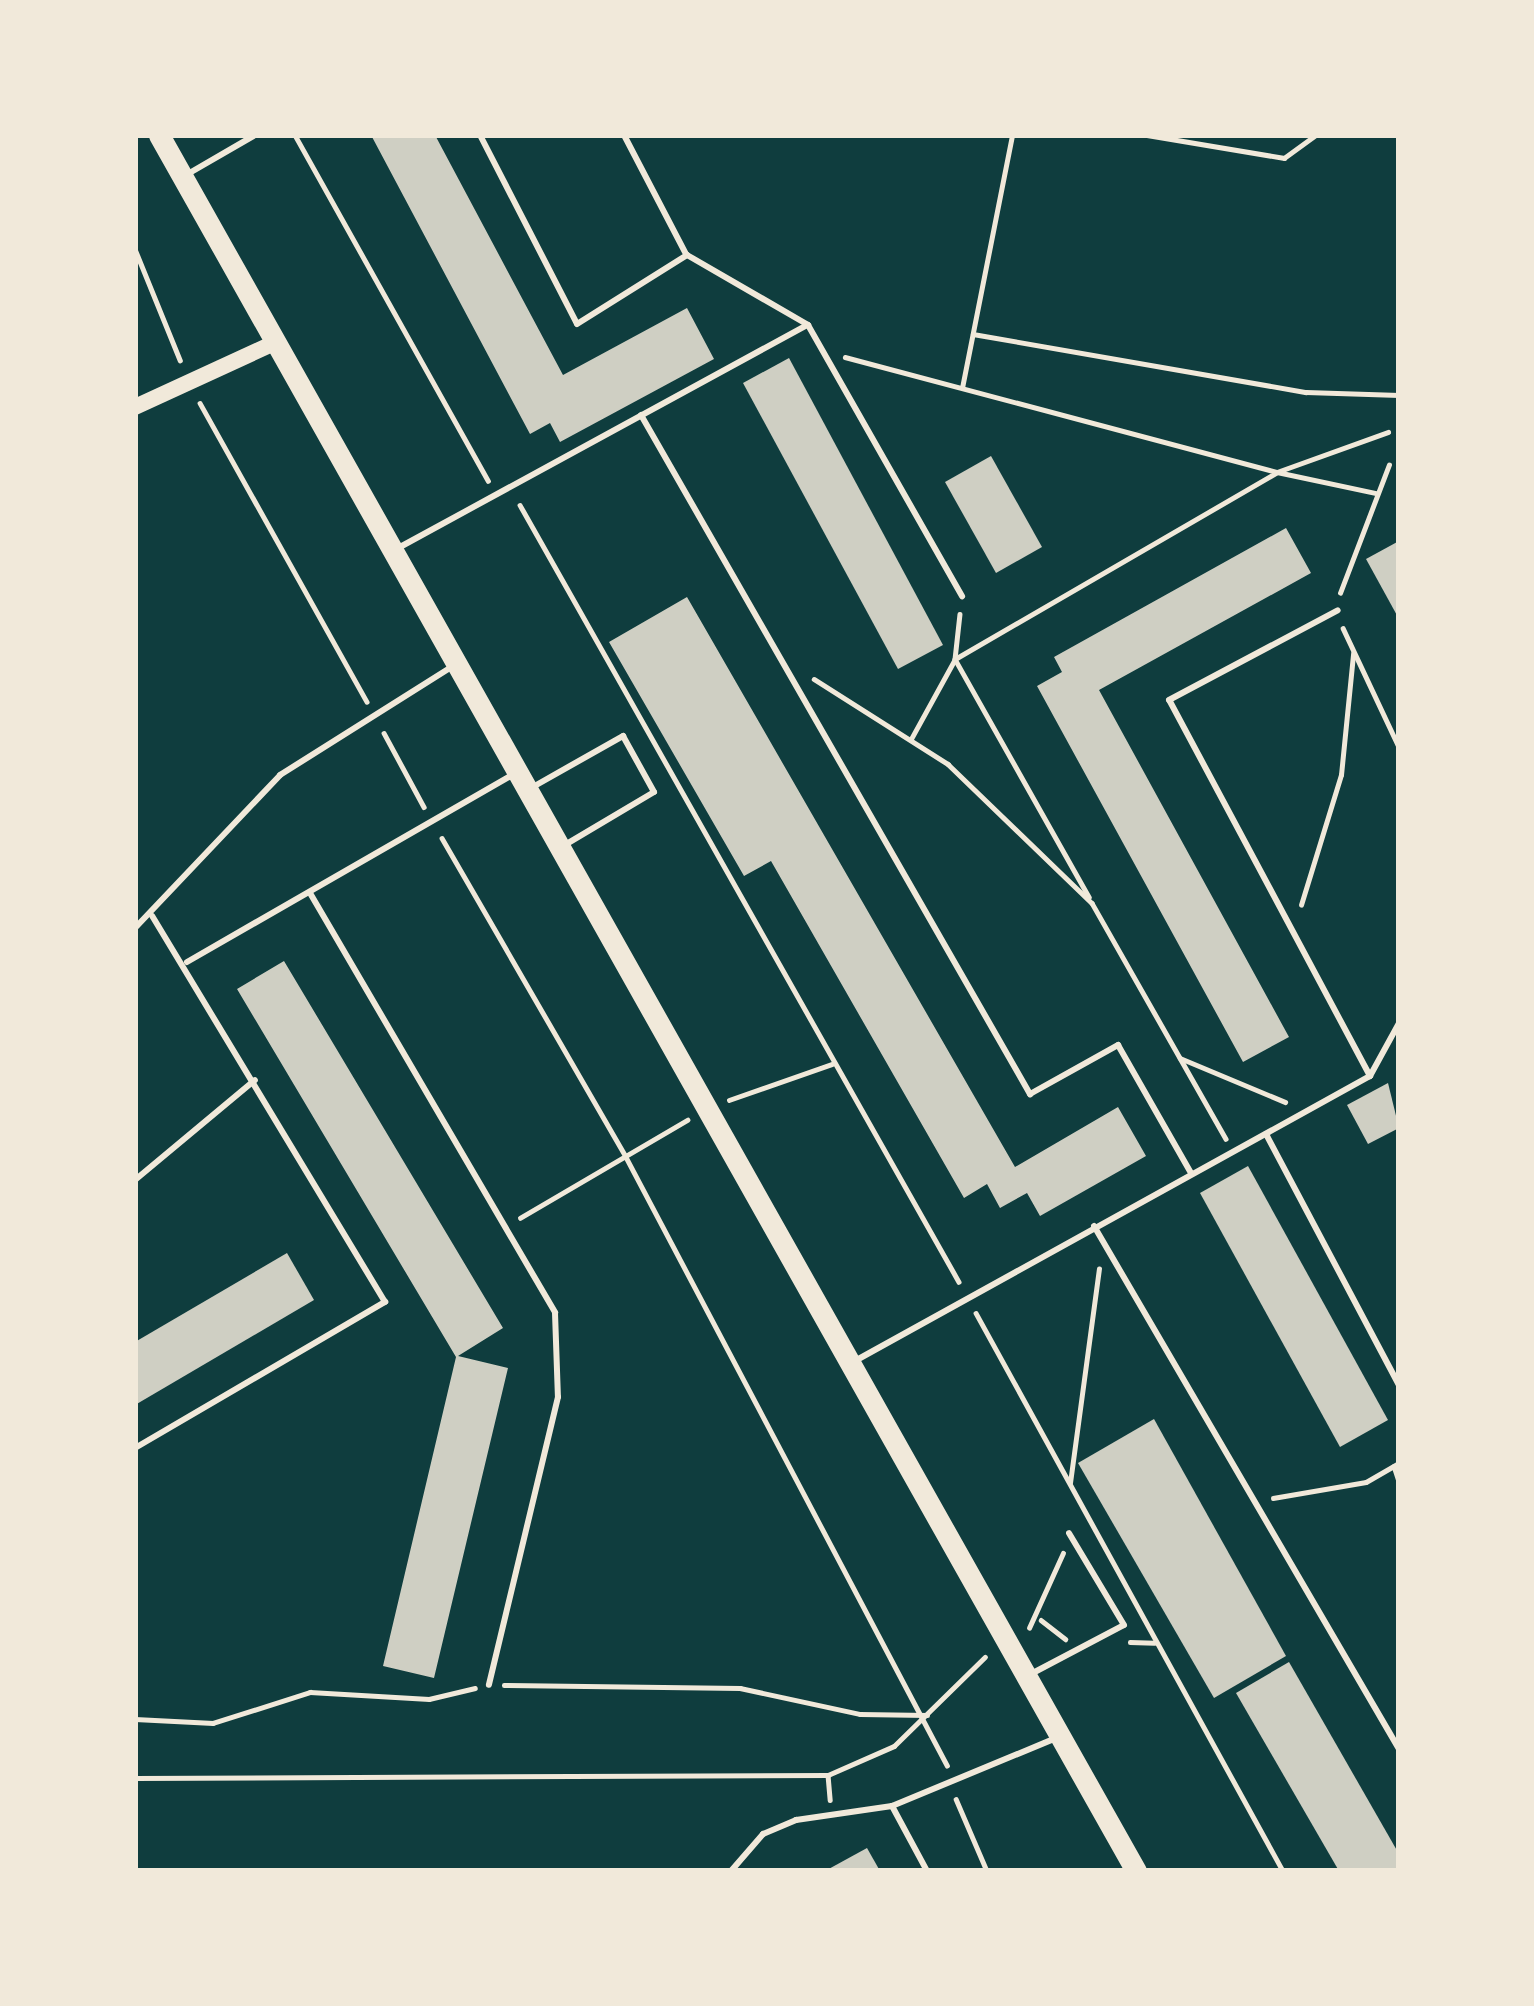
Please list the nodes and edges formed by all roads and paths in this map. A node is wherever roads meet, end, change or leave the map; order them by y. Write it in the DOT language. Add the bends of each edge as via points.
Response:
graph roads {
  1 [pos="159,135"];
  2 [pos="256,135"];
  3 [pos="295,135"];
  4 [pos="480,135"];
  5 [pos="625,135"];
  6 [pos="946,135"];
  7 [pos="973,135"];
  8 [pos="1012,135"];
  9 [pos="1147,135"];
  10 [pos="1316,135"];
  11 [pos="182,177"];
  12 [pos="135,249"];
  13 [pos="686,255"];
  14 [pos="808,325"];
  15 [pos="973,334"];
  16 [pos="276,342"];
  17 [pos="828,353"];
  18 [pos="190,382"];
  19 [pos="962,388"];
  20 [pos="1399,395"];
  21 [pos="135,407"];
  22 [pos="641,416"];
  23 [pos="1399,428"];
  24 [pos="1398,450"];
  25 [pos="1277,472"];
  26 [pos="1376,493"];
  27 [pos="497,494"];
  28 [pos="393,551"];
  29 [pos="962,596"];
  30 [pos="1339,610"];
  31 [pos="1353,653"];
  32 [pos="956,659"];
  33 [pos="456,664"];
  34 [pos="786,670"];
  35 [pos="372,711"];
  36 [pos="911,740"];
  37 [pos="1399,746"];
  38 [pos="522,781"];
  39 [pos="433,823"];
  40 [pos="560,848"];
  41 [pos="310,893"];
  42 [pos="1092,903"];
  43 [pos="152,916"];
  44 [pos="135,928"];
  45 [pos="1292,931"];
  46 [pos="186,962"];
  47 [pos="1399,1023"];
  48 [pos="1180,1058"];
  49 [pos="834,1064"];
  50 [pos="1370,1076"];
  51 [pos="255,1080"];
  52 [pos="707,1108"];
  53 [pos="1305,1111"];
  54 [pos="1265,1133"];
  55 [pos="1232,1150"];
  56 [pos="626,1156"];
  57 [pos="1191,1173"];
  58 [pos="135,1180"];
  59 [pos="505,1226"];
  60 [pos="1094,1226"];
  61 [pos="1106,1246"];
  62 [pos="966,1295"];
  63 [pos="850,1364"];
  64 [pos="1399,1385"];
  65 [pos="135,1448"];
  66 [pos="1396,1465"];
  67 [pos="1399,1481"];
  68 [pos="1070,1483"];
  69 [pos="1080,1502"];
  70 [pos="1255,1502"];
  71 [pos="1070,1533"];
  72 [pos="1007,1642"];
  73 [pos="1025,1676"];
  74 [pos="489,1685"];
  75 [pos="927,1715"];
  76 [pos="135,1719"];
  77 [pos="1059,1737"];
  78 [pos="1399,1749"];
  79 [pos="828,1775"];
  80 [pos="135,1778"];
  81 [pos="952,1779"];
  82 [pos="892,1805"];
  83 [pos="831,1811"];
  84 [pos="731,1871"];
  85 [pos="927,1871"];
  86 [pos="987,1871"];
  87 [pos="1136,1871"];
  88 [pos="1282,1871"];
  1 -- 11 [label="main road"];
  2 -- 11 [label="lane"];
  3 -- 27 [label="path"];
  4 -- 13 [label="lane" via="577,324"];
  5 -- 13 [label="lane"];
  6 -- 7 [label="lane"];
  8 -- 15 [label="path"];
  9 -- 10 [label="path" via="1284,158"];
  11 -- 16 [label="main road"];
  12 -- 18 [label="path"];
  13 -- 14 [label="lane"];
  14 -- 17 [label="lane"];
  14 -- 22 [label="lane"];
  15 -- 19 [label="path"];
  15 -- 20 [label="path" via="1306,392"];
  16 -- 18 [label="street"];
  16 -- 28 [label="main road"];
  17 -- 19 [label="path"];
  17 -- 29 [label="lane"];
  18 -- 21 [label="street"];
  18 -- 35 [label="path"];
  19 -- 25 [label="path"];
  22 -- 27 [label="lane"];
  22 -- 34 [label="lane"];
  23 -- 25 [label="path"];
  24 -- 26 [label="path"];
  25 -- 26 [label="path"];
  25 -- 32 [label="path"];
  26 -- 30 [label="path" via="1343,564"];
  27 -- 28 [label="lane"];
  27 -- 49 [label="path" via="525,507"];
  28 -- 33 [label="main road"];
  29 -- 32 [label="path"];
  30 -- 31 [label="path"];
  30 -- 45 [label="lane" via="1169,700"];
  31 -- 37 [label="path"];
  31 -- 45 [label="path" via="1341,775"];
  32 -- 36 [label="path"];
  32 -- 42 [label="path"];
  33 -- 35 [label="lane"];
  33 -- 38 [label="main road"];
  34 -- 36 [label="path"];
  34 -- 57 [label="lane" via="1030,1094 1118,1045"];
  35 -- 39 [label="path"];
  35 -- 43 [label="lane" via="280,775"];
  36 -- 42 [label="path"];
  38 -- 39 [label="lane"];
  38 -- 40 [label="main road"];
  38 -- 40 [label="lane" via="623,736 654,792"];
  39 -- 41 [label="lane"];
  39 -- 56 [label="path"];
  40 -- 52 [label="main road"];
  41 -- 46 [label="lane"];
  41 -- 59 [label="lane"];
  42 -- 48 [label="path"];
  43 -- 44 [label="lane"];
  43 -- 46 [label="lane"];
  45 -- 50 [label="lane"];
  46 -- 51 [label="lane"];
  47 -- 50 [label="lane"];
  48 -- 53 [label="path"];
  48 -- 55 [label="path"];
  49 -- 52 [label="path"];
  49 -- 62 [label="path"];
  50 -- 53 [label="lane"];
  51 -- 58 [label="lane"];
  51 -- 65 [label="lane" via="385,1302"];
  52 -- 56 [label="path"];
  52 -- 63 [label="main road"];
  53 -- 54 [label="lane"];
  54 -- 55 [label="lane"];
  54 -- 64 [label="lane"];
  55 -- 57 [label="lane"];
  56 -- 59 [label="path"];
  56 -- 75 [label="path"];
  57 -- 60 [label="lane"];
  59 -- 74 [label="lane" via="556,1312 562,1346"];
  60 -- 61 [label="lane"];
  60 -- 62 [label="lane"];
  61 -- 68 [label="path"];
  61 -- 70 [label="lane"];
  62 -- 63 [label="lane"];
  62 -- 68 [label="path"];
  63 -- 72 [label="main road"];
  66 -- 67 [label="path"];
  66 -- 70 [label="path"];
  68 -- 69 [label="path"];
  69 -- 71 [label="path"];
  69 -- 88 [label="path"];
  70 -- 78 [label="lane"];
  71 -- 72 [label="path" via="1041,1620"];
  71 -- 73 [label="lane" via="1124,1625"];
  72 -- 73 [label="main road"];
  72 -- 75 [label="path"];
  73 -- 77 [label="main road"];
  74 -- 75 [label="path" via="740,1688 860,1714"];
  74 -- 76 [label="path" via="429,1699 310,1692 213,1723"];
  75 -- 79 [label="path" via="894,1746"];
  75 -- 81 [label="path"];
  77 -- 81 [label="lane"];
  77 -- 87 [label="main road"];
  79 -- 80 [label="path"];
  79 -- 83 [label="path"];
  81 -- 82 [label="lane"];
  81 -- 86 [label="path"];
  82 -- 83 [label="lane"];
  82 -- 85 [label="lane"];
  83 -- 84 [label="lane" via="763,1834"];
}
